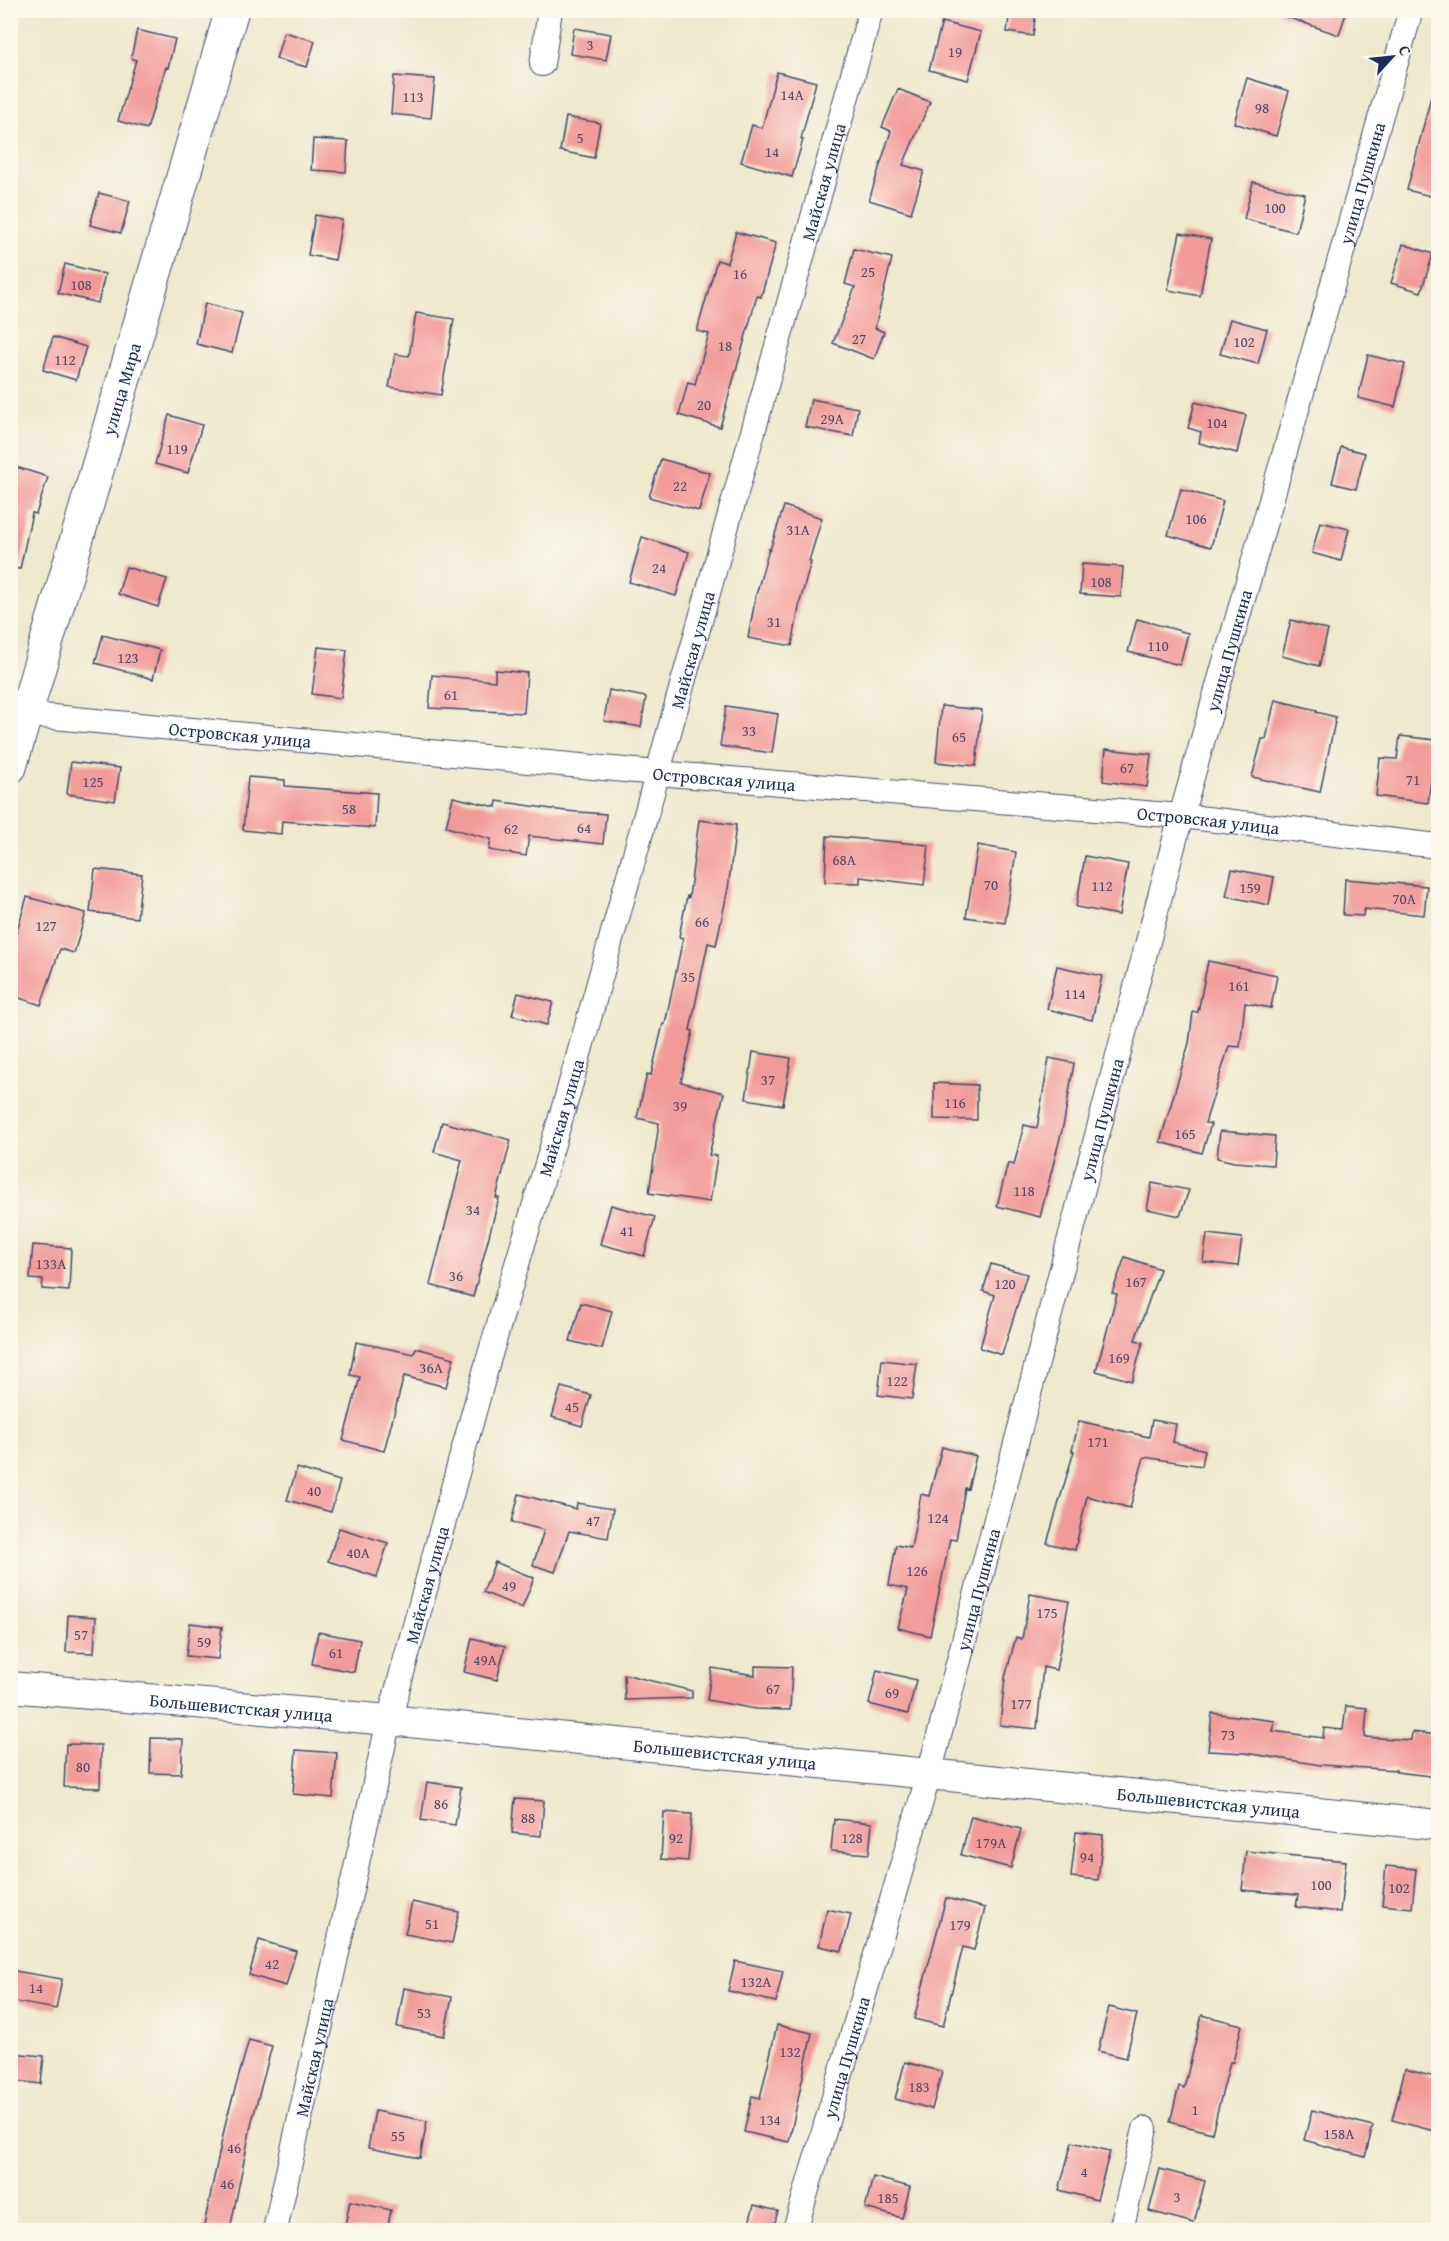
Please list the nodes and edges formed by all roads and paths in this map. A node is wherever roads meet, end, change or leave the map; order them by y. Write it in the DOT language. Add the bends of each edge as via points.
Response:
graph roads {
  1 [pos="232,10"];
  2 [pos="550,10"];
  3 [pos="871,10"];
  4 [pos="1412,10"];
  5 [pos="542,64"];
  6 [pos="18,713"];
  7 [pos="10,767"];
  8 [pos="657,773"];
  9 [pos="1181,816"];
  10 [pos="1438,846"];
  11 [pos="10,1687"];
  12 [pos="389,1720"];
  13 [pos="929,1774"];
  14 [pos="1438,1825"];
  15 [pos="1145,2129"];
  16 [pos="275,2230"];
  17 [pos="795,2230"];
  18 [pos="1121,2230"];
  1 -- 6 [label="main road, улица Мира"];
  2 -- 5 [label="street"];
  3 -- 8 [label="street, Майская улица"];
  4 -- 9 [label="street, улица Пушкина"];
  6 -- 7 [label="main road, улица Мира"];
  6 -- 8 [label="street, Островская улица"];
  8 -- 9 [label="street, Островская улица"];
  8 -- 12 [label="street, Майская улица"];
  9 -- 10 [label="street, Островская улица"];
  9 -- 13 [label="street, улица Пушкина"];
  11 -- 12 [label="street, Большевистская улица"];
  12 -- 13 [label="street, Большевистская улица"];
  12 -- 16 [label="street, Майская улица"];
  13 -- 14 [label="street, Большевистская улица"];
  13 -- 17 [label="street, улица Пушкина"];
  15 -- 18 [label="street"];
}
